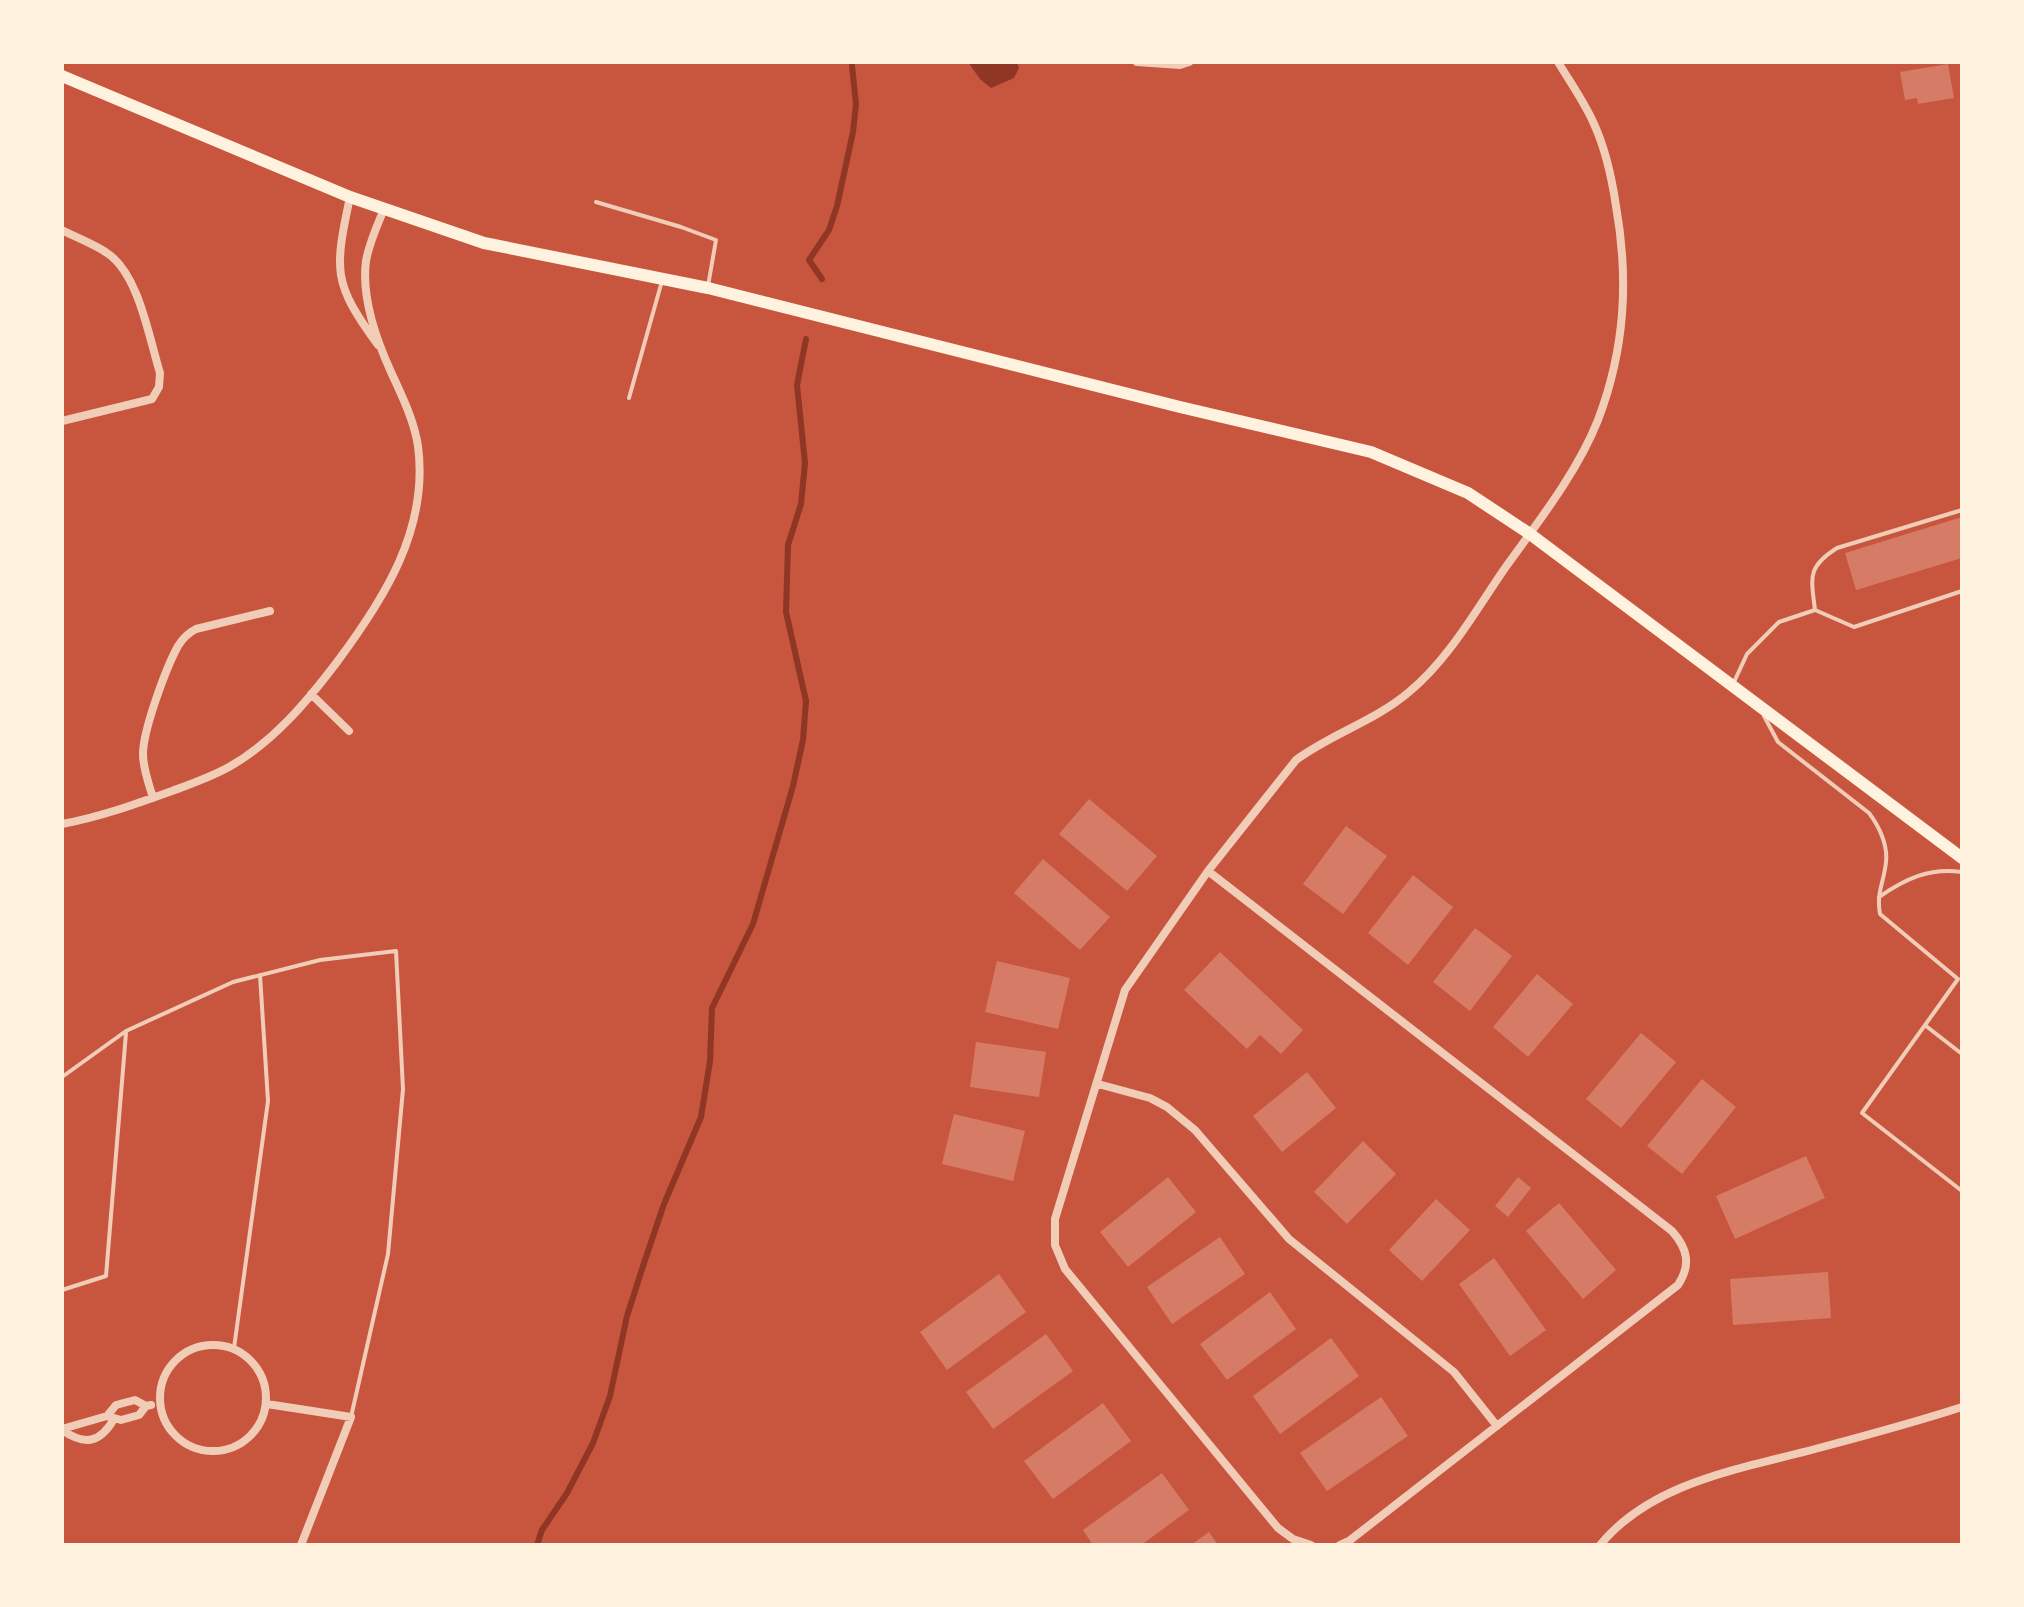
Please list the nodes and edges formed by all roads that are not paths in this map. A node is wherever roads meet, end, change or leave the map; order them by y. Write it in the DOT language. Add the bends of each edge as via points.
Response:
graph roads {
  1 [pos="1137,62"];
  2 [pos="1189,62"];
  3 [pos="1558,62"];
  4 [pos="62,76"];
  5 [pos="350,197"];
  6 [pos="596,202"];
  7 [pos="384,209"];
  8 [pos="62,230"];
  9 [pos="662,279"];
  10 [pos="708,288"];
  11 [pos="381,349"];
  12 [pos="629,398"];
  13 [pos="62,421"];
  14 [pos="1962,510"];
  15 [pos="1530,534"];
  16 [pos="1962,591"];
  17 [pos="1815,610"];
  18 [pos="270,611"];
  19 [pos="1733,684"];
  20 [pos="311,694"];
  21 [pos="1756,702"];
  22 [pos="349,731"];
  23 [pos="153,798"];
  24 [pos="62,824"];
  25 [pos="1962,858"];
  26 [pos="1208,871"];
  27 [pos="1962,872"];
  28 [pos="1877,898"];
  29 [pos="260,975"];
  30 [pos="1960,980"];
  31 [pos="1926,1026"];
  32 [pos="126,1031"];
  33 [pos="1962,1054"];
  34 [pos="62,1077"];
  35 [pos="1098,1084"];
  36 [pos="1962,1191"];
  37 [pos="62,1290"];
  38 [pos="234,1348"];
  39 [pos="160,1403"];
  40 [pos="267,1404"];
  41 [pos="146,1406"];
  42 [pos="1962,1407"];
  43 [pos="111,1417"];
  44 [pos="351,1417"];
  45 [pos="1497,1426"];
  46 [pos="62,1429"];
  47 [pos="301,1545"];
  48 [pos="1311,1545"];
  49 [pos="1340,1545"];
  50 [pos="1600,1545"];
  1 -- 2 [label="street"];
  3 -- 15 [label="street" via="1595,125 1612,179 1623,244 1623,329 1597,421"];
  4 -- 5 [label="main road"];
  5 -- 7 [label="main road"];
  5 -- 11 [label="street" via="340,251 341,282 354,313"];
  6 -- 10 [label="lane" via="716,240"];
  7 -- 9 [label="main road" via="484,243"];
  7 -- 11 [label="street" via="365,278"];
  8 -- 13 [label="street" via="109,254 123,269 160,373 152,399"];
  9 -- 10 [label="main road"];
  9 -- 12 [label="lane"];
  10 -- 15 [label="main road" via="1371,452 1468,493"];
  11 -- 20 [label="street" via="418,445 416,514 387,590"];
  14 -- 17 [label="lane" via="1837,548 1819,559 1812,581"];
  15 -- 19 [label="main road"];
  15 -- 26 [label="street" via="1432,670 1380,713 1296,760"];
  16 -- 17 [label="lane" via="1854,627"];
  17 -- 19 [label="lane" via="1779,622 1747,654"];
  18 -- 23 [label="street" via="196,629 178,646 144,745"];
  19 -- 21 [label="main road"];
  20 -- 22 [label="street"];
  20 -- 23 [label="street" via="248,756"];
  21 -- 25 [label="main road"];
  21 -- 28 [label="lane" via="1778,742 1869,813 1877,825 1887,861"];
  23 -- 24 [label="street"];
  26 -- 35 [label="street" via="1125,990"];
  26 -- 45 [label="street" via="1672,1231 1685,1249 1685,1274 1678,1285"];
  27 -- 28 [label="lane" via="1916,875"];
  28 -- 30 [label="lane" via="1880,914"];
  29 -- 32 [label="lane"];
  29 -- 38 [label="lane" via="268,1101"];
  29 -- 44 [label="lane" via="320,960 396,951 403,1089 388,1254"];
  30 -- 31 [label="lane"];
  31 -- 33 [label="lane"];
  31 -- 36 [label="lane" via="1862,1113"];
  32 -- 34 [label="lane"];
  32 -- 37 [label="lane" via="106,1276"];
  35 -- 45 [label="street" via="1150,1098 1195,1130 1289,1239 1444,1363"];
  35 -- 48 [label="street" via="1055,1219 1058,1256 1278,1528"];
  38 -- 39 [label="street" via="198,1346 181,1354 162,1384"];
  38 -- 40 [label="street" via="260,1372"];
  39 -- 40 [label="street" via="164,1419 187,1444 219,1451 249,1437"];
  39 -- 41 [label="street"];
  40 -- 44 [label="street"];
  41 -- 43 [label="street" via="139,1415"];
  41 -- 43 [label="street" via="135,1400 116,1405"];
  42 -- 50 [label="street" via="1689,1483 1638,1510"];
  43 -- 46 [label="street"];
  43 -- 46 [label="street" via="105,1434 89,1440"];
  44 -- 47 [label="street"];
  45 -- 49 [label="street"];
}
